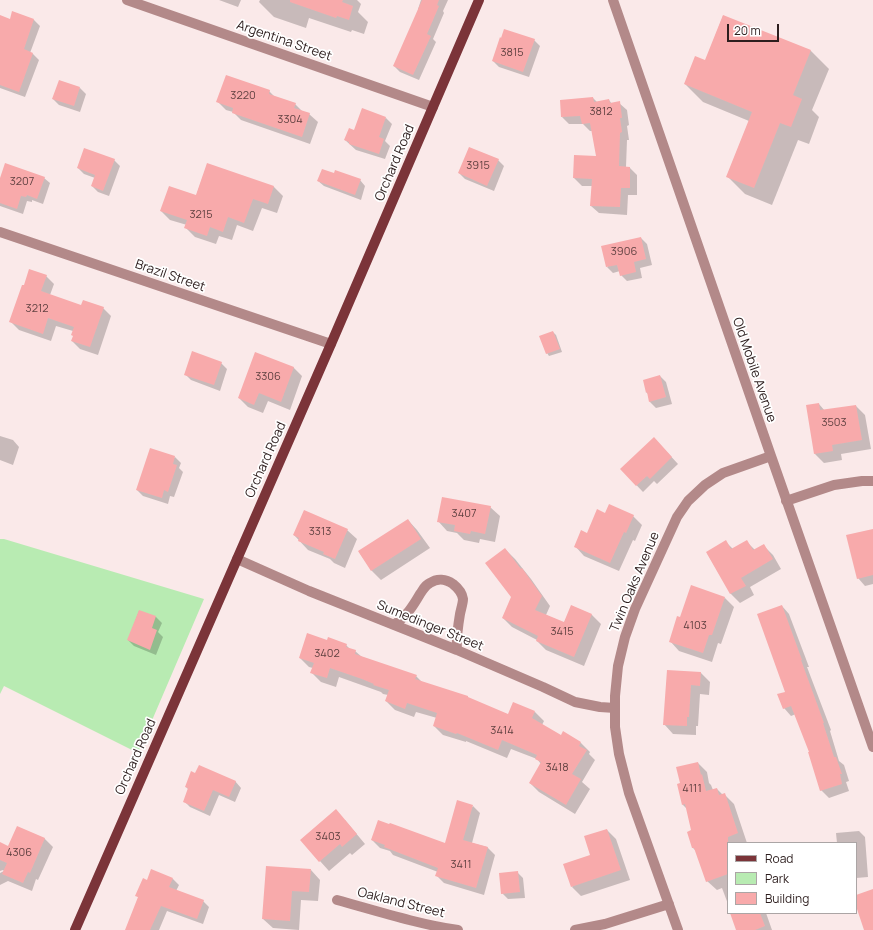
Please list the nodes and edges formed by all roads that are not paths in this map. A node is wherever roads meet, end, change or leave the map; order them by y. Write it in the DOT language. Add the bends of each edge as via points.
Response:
graph roads {
  1 [pos="127,0"];
  2 [pos="479,0"];
  3 [pos="613,0"];
  4 [pos="433,107"];
  5 [pos="0,232"];
  6 [pos="331,344"];
  7 [pos="771,456"];
  8 [pos="873,481"];
  9 [pos="786,501"];
  10 [pos="237,559"];
  11 [pos="394,624"];
  12 [pos="457,650"];
  13 [pos="615,708"];
  14 [pos="873,747"];
  15 [pos="337,900"];
  16 [pos="669,904"];
  17 [pos="75,930"];
  18 [pos="458,930"];
  19 [pos="575,930"];
  20 [pos="678,930"];
  1 -- 4 [label="street, Argentina Street"];
  2 -- 4 [label="main road, Orchard Road"];
  3 -- 7 [label="street, Old Mobile Avenue"];
  4 -- 6 [label="main road, Orchard Road"];
  5 -- 6 [label="street, Brazil Street"];
  6 -- 10 [label="main road, Orchard Road"];
  7 -- 9 [label="street, Old Mobile Avenue"];
  7 -- 13 [label="street, Twin Oaks Avenue" via="711,481 688,502 677,517 625,637 618,666"];
  8 -- 9 [label="street" via="834,485"];
  9 -- 14 [label="street, Old Mobile Avenue"];
  10 -- 11 [label="street, Sumedinger Street" via="309,591"];
  10 -- 17 [label="main road, Orchard Road"];
  11 -- 12 [label="street, Sumedinger Street"];
  11 -- 12 [label="street" via="408,612 429,583 437,580 450,582 458,588 463,599 456,640"];
  12 -- 13 [label="street, Sumedinger Street" via="575,702"];
  13 -- 16 [label="street, Twin Oaks Avenue" via="615,727 629,793"];
  15 -- 18 [label="street, Oakland Street"];
  16 -- 19 [label="street" via="605,924"];
  16 -- 20 [label="street, Twin Oaks Avenue"];
}
